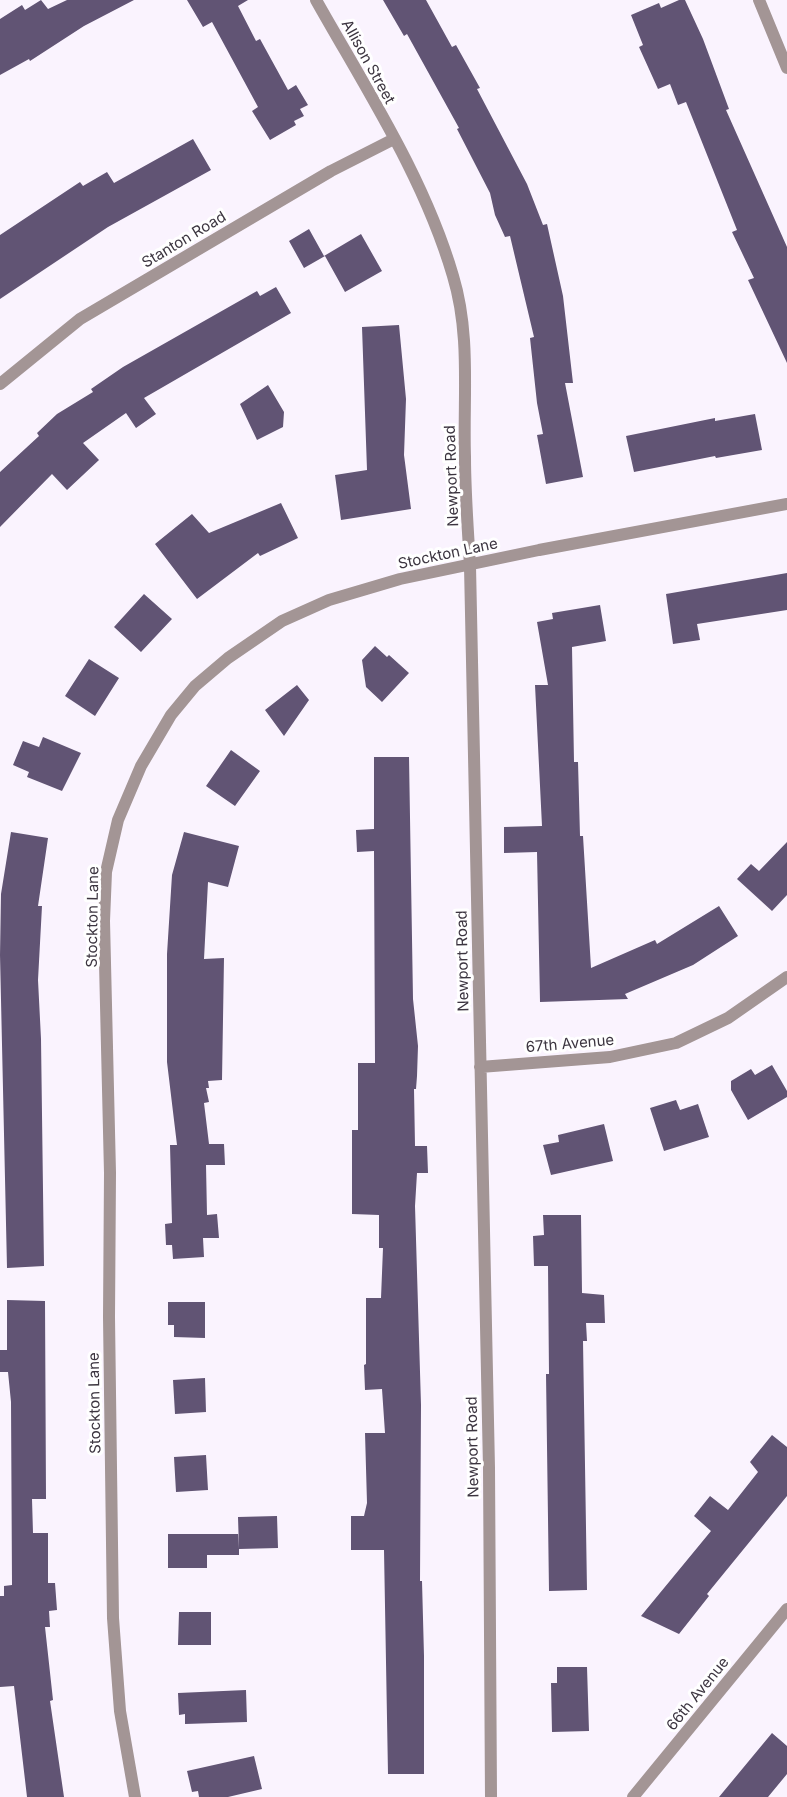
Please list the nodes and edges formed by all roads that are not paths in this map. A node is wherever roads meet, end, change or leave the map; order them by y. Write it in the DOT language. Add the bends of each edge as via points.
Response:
graph roads {
  1 [pos="316,0"];
  2 [pos="759,0"];
  3 [pos="787,68"];
  4 [pos="394,139"];
  5 [pos="0,384"];
  6 [pos="787,504"];
  7 [pos="470,566"];
  8 [pos="787,977"];
  9 [pos="480,1067"];
  10 [pos="787,1609"];
  11 [pos="135,1797"];
  12 [pos="491,1797"];
  13 [pos="633,1797"];
  1 -- 4 [label="street, Allison Street"];
  2 -- 3 [label="street"];
  4 -- 5 [label="street, Stanton Road" via="331,171 80,319"];
  4 -- 7 [label="street, Newport Road" via="415,178 454,277 466,364"];
  6 -- 7 [label="street, Stockton Lane"];
  7 -- 9 [label="street, Newport Road"];
  7 -- 11 [label="street, Stockton Lane" via="400,579 329,600 282,621 228,658 195,686 171,715 141,766 118,820 106,872 104,921 112,1548 120,1711"];
  8 -- 9 [label="street, 67th Avenue" via="728,1018 676,1042 610,1057"];
  9 -- 12 [label="street, Newport Road"];
  10 -- 13 [label="street, 66th Avenue"];
}
